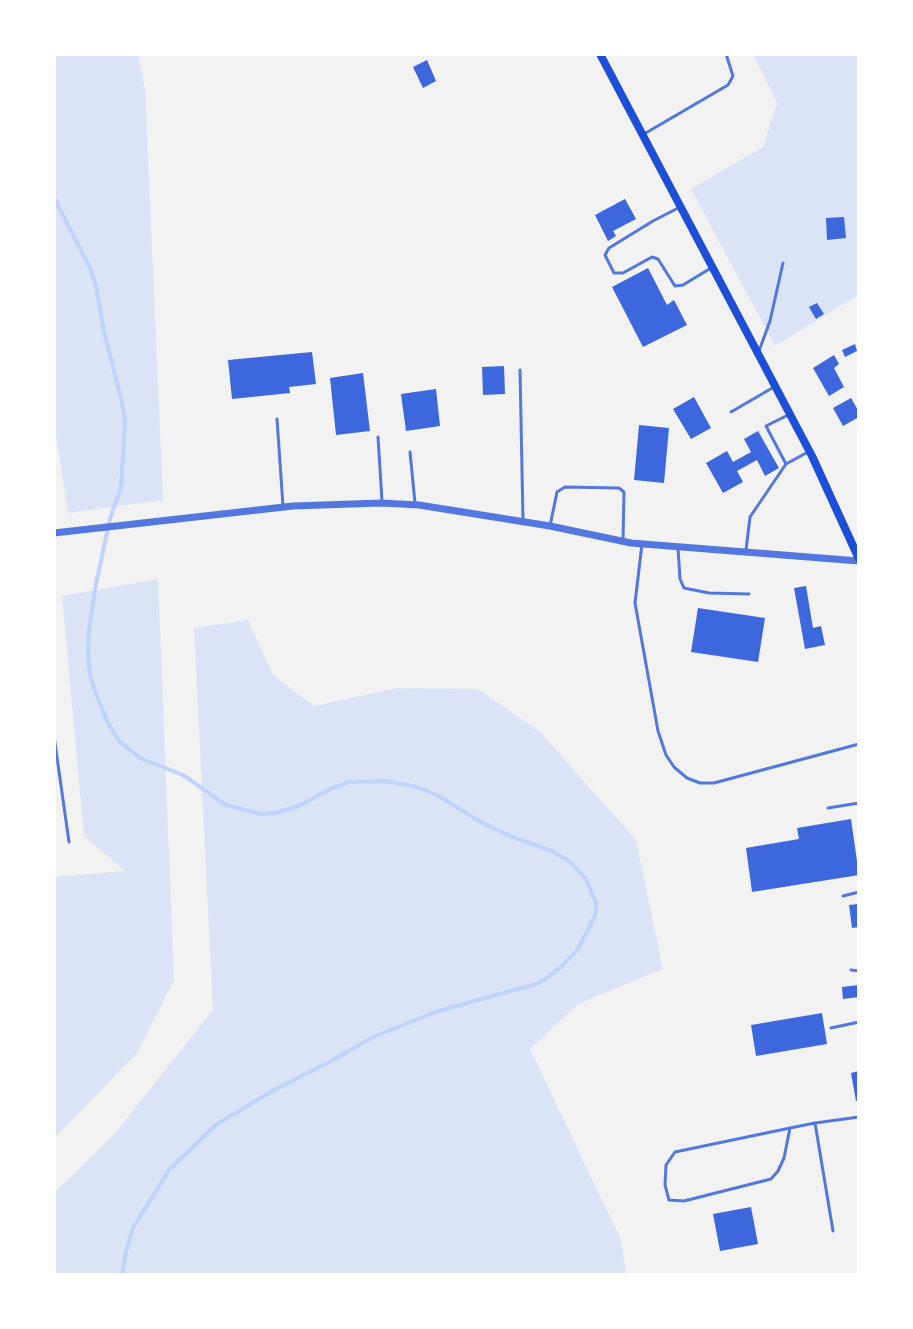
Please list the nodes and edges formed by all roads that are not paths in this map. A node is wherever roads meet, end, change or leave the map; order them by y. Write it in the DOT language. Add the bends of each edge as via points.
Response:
graph roads {
  1 [pos="600,54"];
  2 [pos="726,54"];
  3 [pos="643,135"];
  4 [pos="681,207"];
  5 [pos="783,262"];
  6 [pos="713,267"];
  7 [pos="759,352"];
  8 [pos="520,370"];
  9 [pos="776,386"];
  10 [pos="731,412"];
  11 [pos="790,413"];
  12 [pos="277,419"];
  13 [pos="378,437"];
  14 [pos="410,452"];
  15 [pos="810,452"];
  16 [pos="786,464"];
  17 [pos="383,503"];
  18 [pos="415,505"];
  19 [pos="283,507"];
  20 [pos="523,522"];
  21 [pos="550,526"];
  22 [pos="54,533"];
  23 [pos="623,541"];
  24 [pos="642,544"];
  25 [pos="678,547"];
  26 [pos="746,552"];
  27 [pos="859,560"];
  28 [pos="749,594"];
  29 [pos="54,736"];
  30 [pos="859,744"];
  31 [pos="859,803"];
  32 [pos="828,808"];
  33 [pos="69,842"];
  34 [pos="859,892"];
  35 [pos="843,896"];
  36 [pos="851,970"];
  37 [pos="859,971"];
  38 [pos="859,1022"];
  39 [pos="831,1028"];
  40 [pos="859,1116"];
  41 [pos="815,1123"];
  42 [pos="790,1128"];
  43 [pos="833,1231"];
  1 -- 3 [label="main road"];
  2 -- 3 [label="lane" via="733,76 728,85"];
  3 -- 4 [label="main road"];
  4 -- 6 [label="main road"];
  4 -- 6 [label="lane" via="609,248 604,255 614,273 623,273 652,257 658,259 675,286"];
  5 -- 7 [label="lane"];
  6 -- 7 [label="main road"];
  7 -- 9 [label="main road"];
  8 -- 20 [label="lane"];
  9 -- 10 [label="lane"];
  9 -- 11 [label="main road"];
  11 -- 15 [label="main road"];
  11 -- 16 [label="lane" via="766,426"];
  12 -- 19 [label="lane"];
  13 -- 17 [label="lane"];
  14 -- 18 [label="lane"];
  15 -- 16 [label="lane"];
  15 -- 27 [label="main road"];
  16 -- 26 [label="lane" via="750,517"];
  17 -- 18 [label="street"];
  17 -- 19 [label="street"];
  18 -- 20 [label="street"];
  19 -- 22 [label="street"];
  20 -- 21 [label="street"];
  21 -- 23 [label="street"];
  21 -- 23 [label="lane" via="557,492 565,487 619,488 624,492"];
  23 -- 24 [label="street"];
  24 -- 25 [label="street"];
  24 -- 30 [label="lane" via="635,603 658,731 674,767 687,778 714,783"];
  25 -- 26 [label="street"];
  25 -- 28 [label="lane" via="684,588"];
  26 -- 27 [label="street"];
  29 -- 33 [label="lane"];
  31 -- 32 [label="lane"];
  34 -- 35 [label="lane"];
  36 -- 37 [label="lane"];
  38 -- 39 [label="lane"];
  40 -- 41 [label="lane"];
  41 -- 42 [label="lane"];
  41 -- 43 [label="lane"];
  42 -- 42 [label="lane" via="675,1152 666,1165 669,1200 684,1201 771,1179 784,1158"];
}
